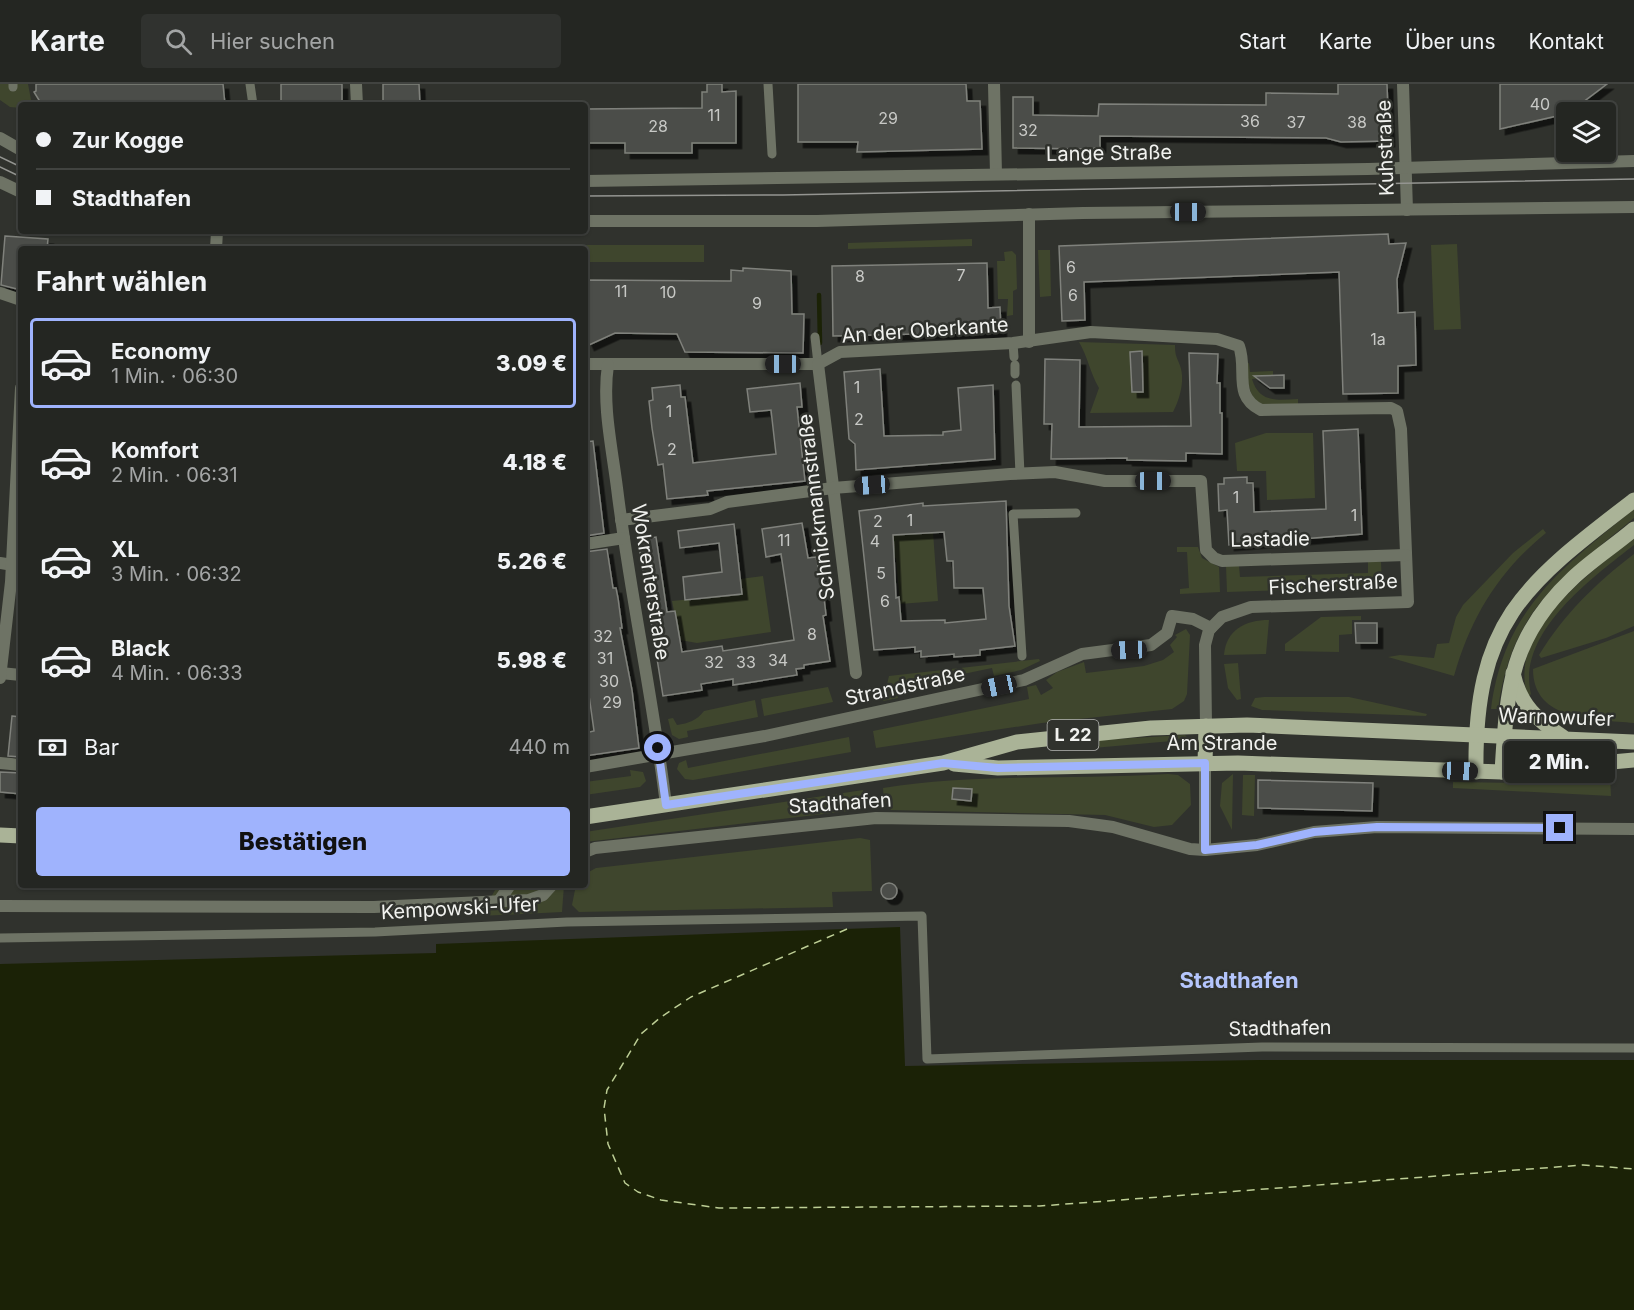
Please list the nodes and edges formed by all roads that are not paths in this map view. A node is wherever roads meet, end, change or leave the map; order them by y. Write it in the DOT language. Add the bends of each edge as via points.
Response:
graph roads {
  1 [pos="250,84"];
  2 [pos="356,84"];
  3 [pos="768,84"];
  4 [pos="994,84"];
  5 [pos="1402,84"];
  6 [pos="253,102"];
  7 [pos="357,102"];
  8 [pos="0,138"];
  9 [pos="0,145"];
  10 [pos="18,148"];
  11 [pos="18,149"];
  12 [pos="772,154"];
  13 [pos="1634,161"];
  14 [pos="1406,168"];
  15 [pos="996,174"];
  16 [pos="588,181"];
  17 [pos="0,182"];
  18 [pos="18,191"];
  19 [pos="1634,207"];
  20 [pos="1407,210"];
  21 [pos="1029,214"];
  22 [pos="588,221"];
  23 [pos="0,293"];
  24 [pos="18,299"];
  25 [pos="815,337"];
  26 [pos="1029,342"];
  27 [pos="1013,343"];
  28 [pos="588,364"];
  29 [pos="608,364"];
  30 [pos="818,364"];
  31 [pos="1015,366"];
  32 [pos="1016,385"];
  33 [pos="1397,411"];
  34 [pos="18,423"];
  35 [pos="1020,474"];
  36 [pos="833,488"];
  37 [pos="1634,500"];
  38 [pos="1076,513"];
  39 [pos="621,520"];
  40 [pos="1634,529"];
  41 [pos="624,538"];
  42 [pos="588,544"];
  43 [pos="1406,555"];
  44 [pos="6,564"];
  45 [pos="1211,628"];
  46 [pos="1022,656"];
  47 [pos="1513,670"];
  48 [pos="0,673"];
  49 [pos="856,673"];
  50 [pos="18,675"];
  51 [pos="0,678"];
  52 [pos="1206,726"];
  53 [pos="1475,735"];
  54 [pos="1504,736"];
  55 [pos="1563,737"];
  56 [pos="1634,742"];
  57 [pos="659,755"];
  58 [pos="1634,760"];
  59 [pos="0,763"];
  60 [pos="943,763"];
  61 [pos="1205,763"];
  62 [pos="18,765"];
  63 [pos="588,767"];
  64 [pos="1476,772"];
  65 [pos="1502,772"];
  66 [pos="666,805"];
  67 [pos="588,817"];
  68 [pos="1634,829"];
  69 [pos="0,835"];
  70 [pos="18,836"];
  71 [pos="1205,850"];
  72 [pos="588,851"];
  73 [pos="508,888"];
  74 [pos="549,888"];
  75 [pos="499,901"];
  76 [pos="0,906"];
  77 [pos="0,938"];
  78 [pos="1634,1048"];
  79 [pos="927,1059"];
  1 -- 6 [label="street"];
  2 -- 7 [label="street"];
  3 -- 12 [label="street"];
  4 -- 15 [label="street"];
  5 -- 14 [label="street, Kuhstraße"];
  8 -- 10 [label="street"];
  9 -- 11 [label="street"];
  13 -- 14 [label="street, Lange Straße"];
  14 -- 15 [label="street, Lange Straße"];
  14 -- 20 [label="street, Kuhstraße"];
  15 -- 16 [label="street, Lange Straße"];
  17 -- 18 [label="street"];
  19 -- 20 [label="street"];
  20 -- 21 [label="street"];
  21 -- 22 [label="street" via="817,221"];
  21 -- 26 [label="street"];
  23 -- 24 [label="street"];
  25 -- 30 [label="street, Schnickmannstraße"];
  26 -- 27 [label="street, An der Oberkante"];
  26 -- 33 [label="street, An der Oberkante" via="1091,332 1232,343 1239,346 1243,391 1254,407 1271,412 1391,408"];
  27 -- 30 [label="street, An der Oberkante" via="840,352"];
  27 -- 31 [label="street"];
  28 -- 29 [label="street, An der Oberkante"];
  29 -- 30 [label="street, An der Oberkante"];
  29 -- 39 [label="street, Wokrenterstraße" via="608,403"];
  30 -- 36 [label="street, Schnickmannstraße"];
  32 -- 35 [label="street"];
  33 -- 43 [label="street, Fischerstraße" via="1401,421"];
  34 -- 44 [label="street"];
  35 -- 36 [label="street"];
  35 -- 43 [label="street, Lastadie" via="1055,472 1105,481 1201,482 1206,550 1214,558 1239,561"];
  36 -- 39 [label="street"];
  36 -- 49 [label="street, Schnickmannstraße"];
  37 -- 53 [label="main road" via="1563,555 1520,599 1501,629 1491,656 1478,705"];
  38 -- 46 [label="street" via="1012,514"];
  39 -- 41 [label="street, Wokrenterstraße"];
  40 -- 47 [label="main road" via="1552,599 1530,631"];
  41 -- 42 [label="street"];
  41 -- 57 [label="street, Wokrenterstraße"];
  43 -- 45 [label="street, Fischerstraße" via="1408,602 1251,607 1226,614"];
  44 -- 48 [label="street"];
  45 -- 52 [label="street" via="1205,645"];
  45 -- 57 [label="street, Strandstraße" via="1193,619 1172,616 1167,633 1152,645 1082,654 1024,680"];
  47 -- 54 [label="main road"];
  47 -- 55 [label="main road" via="1527,709"];
  48 -- 50 [label="street"];
  48 -- 51 [label="street"];
  52 -- 53 [label="main road, Am Strande / L 22"];
  52 -- 60 [label="main road, Am Strande / L 22" via="1017,742"];
  52 -- 61 [label="main road"];
  53 -- 54 [label="main road, Warnowufer / L 22"];
  53 -- 64 [label="main road"];
  54 -- 55 [label="main road, Warnowufer / L 22"];
  54 -- 65 [label="main road"];
  55 -- 56 [label="main road, Warnowufer / L 22"];
  57 -- 63 [label="street, Strandstraße"];
  57 -- 66 [label="street, Wokrenterstraße"];
  58 -- 65 [label="main road, L 22"];
  59 -- 62 [label="street"];
  60 -- 61 [label="main road, Am Strande / L 22" via="998,768"];
  60 -- 66 [label="main road, Am Strande / L 22"];
  61 -- 64 [label="main road, Am Strande / L 22"];
  61 -- 71 [label="street"];
  64 -- 65 [label="main road, Am Strande / L 22"];
  66 -- 67 [label="main road, Am Strande / L 22"];
  68 -- 71 [label="street, Stadthafen" via="1377,827 1314,832 1257,845"];
  69 -- 70 [label="main road"];
  71 -- 72 [label="street, Stadthafen" via="1113,827 1069,821 876,818"];
  73 -- 75 [label="street, Kempowski-Ufer"];
  74 -- 75 [label="street, Kempowski-Ufer" via="530,900"];
  75 -- 76 [label="street, Kempowski-Ufer" via="374,907"];
  77 -- 79 [label="street, Kempowski-Ufer" via="340,933 567,922 922,916"];
  78 -- 79 [label="street, Stadthafen" via="1262,1047"];
}
